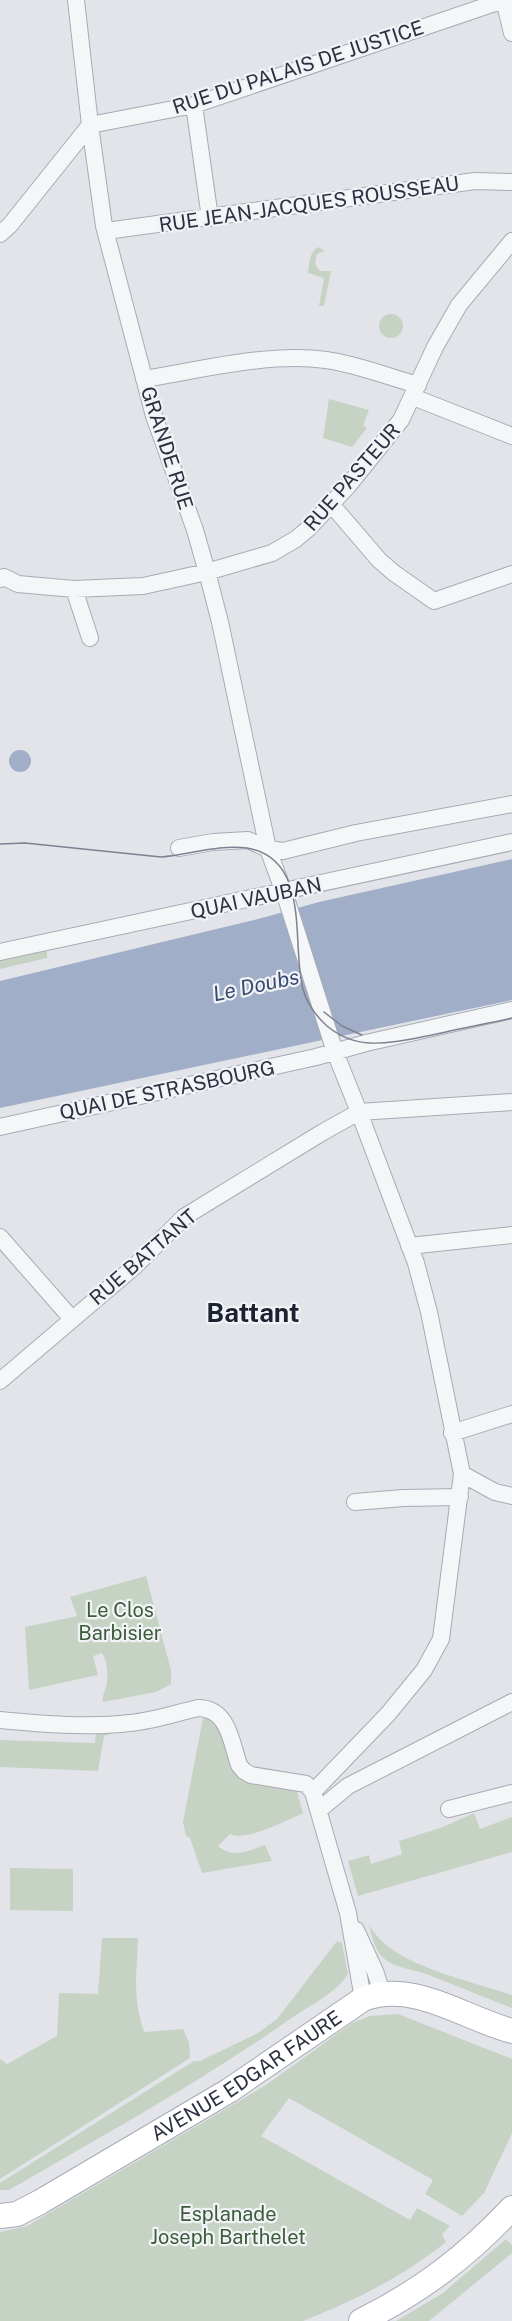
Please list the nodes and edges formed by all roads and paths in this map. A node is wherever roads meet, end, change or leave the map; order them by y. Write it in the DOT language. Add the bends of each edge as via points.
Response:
graph roads {
  1 [pos="76,0"];
  2 [pos="504,0"];
  3 [pos="512,33"];
  4 [pos="194,105"];
  5 [pos="90,125"];
  6 [pos="512,182"];
  7 [pos="210,218"];
  8 [pos="106,231"];
  9 [pos="0,234"];
  10 [pos="512,241"];
  11 [pos="144,379"];
  12 [pos="416,391"];
  13 [pos="512,436"];
  14 [pos="331,504"];
  15 [pos="207,572"];
  16 [pos="512,574"];
  17 [pos="0,579"];
  18 [pos="74,589"];
  19 [pos="90,638"];
  20 [pos="512,804"];
  21 [pos="512,842"];
  22 [pos="179,848"];
  23 [pos="268,849"];
  24 [pos="285,895"];
  25 [pos="0,952"];
  26 [pos="512,1010"];
  27 [pos="332,1046"];
  28 [pos="512,1102"];
  29 [pos="359,1112"];
  30 [pos="0,1126"];
  31 [pos="512,1235"];
  32 [pos="0,1237"];
  33 [pos="409,1246"];
  34 [pos="72,1319"];
  35 [pos="0,1381"];
  36 [pos="512,1414"];
  37 [pos="452,1432"];
  38 [pos="462,1474"];
  39 [pos="512,1496"];
  40 [pos="460,1497"];
  41 [pos="356,1502"];
  42 [pos="512,1702"];
  43 [pos="0,1720"];
  44 [pos="313,1792"];
  45 [pos="512,1793"];
  46 [pos="449,1809"];
  47 [pos="319,1810"];
  48 [pos="372,1996"];
  49 [pos="509,2032"];
  50 [pos="512,2208"];
  51 [pos="0,2216"];
  52 [pos="361,2321"];
  1 -- 5 [label="street, GRANDE RUE"];
  2 -- 3 [label="street"];
  2 -- 4 [label="street, RUE DU PALAIS DE JUSTICE"];
  4 -- 5 [label="street, RUE DU PALAIS DE JUSTICE"];
  4 -- 7 [label="street"];
  5 -- 8 [label="street, GRANDE RUE"];
  5 -- 9 [label="street"];
  6 -- 7 [label="street, RUE JEAN-JACQUES ROUSSEAU" via="475,181"];
  7 -- 8 [label="street, RUE JEAN-JACQUES ROUSSEAU"];
  8 -- 11 [label="street, GRANDE RUE"];
  10 -- 12 [label="street, RUE PASTEUR" via="459,305"];
  11 -- 12 [label="street" via="292,358 327,360"];
  11 -- 15 [label="street, GRANDE RUE"];
  12 -- 13 [label="street"];
  12 -- 14 [label="street, RUE PASTEUR" via="401,420"];
  14 -- 15 [label="street, RUE PASTEUR" via="296,539 272,553"];
  14 -- 16 [label="street" via="379,560 434,601"];
  15 -- 18 [label="street, RUE PASTEUR" via="143,586"];
  15 -- 23 [label="street, GRANDE RUE"];
  17 -- 18 [label="street, RUE PASTEUR"];
  18 -- 19 [label="street"];
  20 -- 23 [label="street" via="283,851"];
  21 -- 24 [label="street, QUAI VAUBAN"];
  22 -- 23 [label="street" via="248,840"];
  23 -- 24 [label="street, GRANDE RUE"];
  24 -- 25 [label="street, QUAI VAUBAN"];
  24 -- 27 [label="street, GRANDE RUE"];
  26 -- 27 [label="street, QUAI DE STRASBOURG"];
  27 -- 29 [label="street, GRANDE RUE"];
  27 -- 30 [label="street, QUAI DE STRASBOURG"];
  28 -- 29 [label="street"];
  29 -- 33 [label="street, GRANDE RUE"];
  29 -- 34 [label="street, RUE BATTANT" via="184,1216 134,1267"];
  31 -- 33 [label="street"];
  32 -- 34 [label="street"];
  33 -- 37 [label="street, GRANDE RUE" via="429,1312"];
  34 -- 35 [label="street, RUE BATTANT"];
  36 -- 37 [label="street"];
  37 -- 38 [label="street, GRANDE RUE"];
  38 -- 39 [label="street" via="495,1492"];
  38 -- 40 [label="street, GRANDE RUE"];
  40 -- 41 [label="street"];
  40 -- 44 [label="street, GRANDE RUE" via="441,1639 424,1670 388,1714"];
  42 -- 47 [label="street" via="348,1786"];
  43 -- 44 [label="street" via="118,1724 208,1708 220,1714 244,1771 306,1784"];
  44 -- 47 [label="street"];
  45 -- 46 [label="street"];
  47 -- 48 [label="street"];
  48 -- 49 [label="main road" via="411,1995"];
  48 -- 51 [label="main road, AVENUE EDGAR FAURE" via="230,2090 40,2202 17,2214"];
  50 -- 52 [label="main road" via="442,2273"];
}
